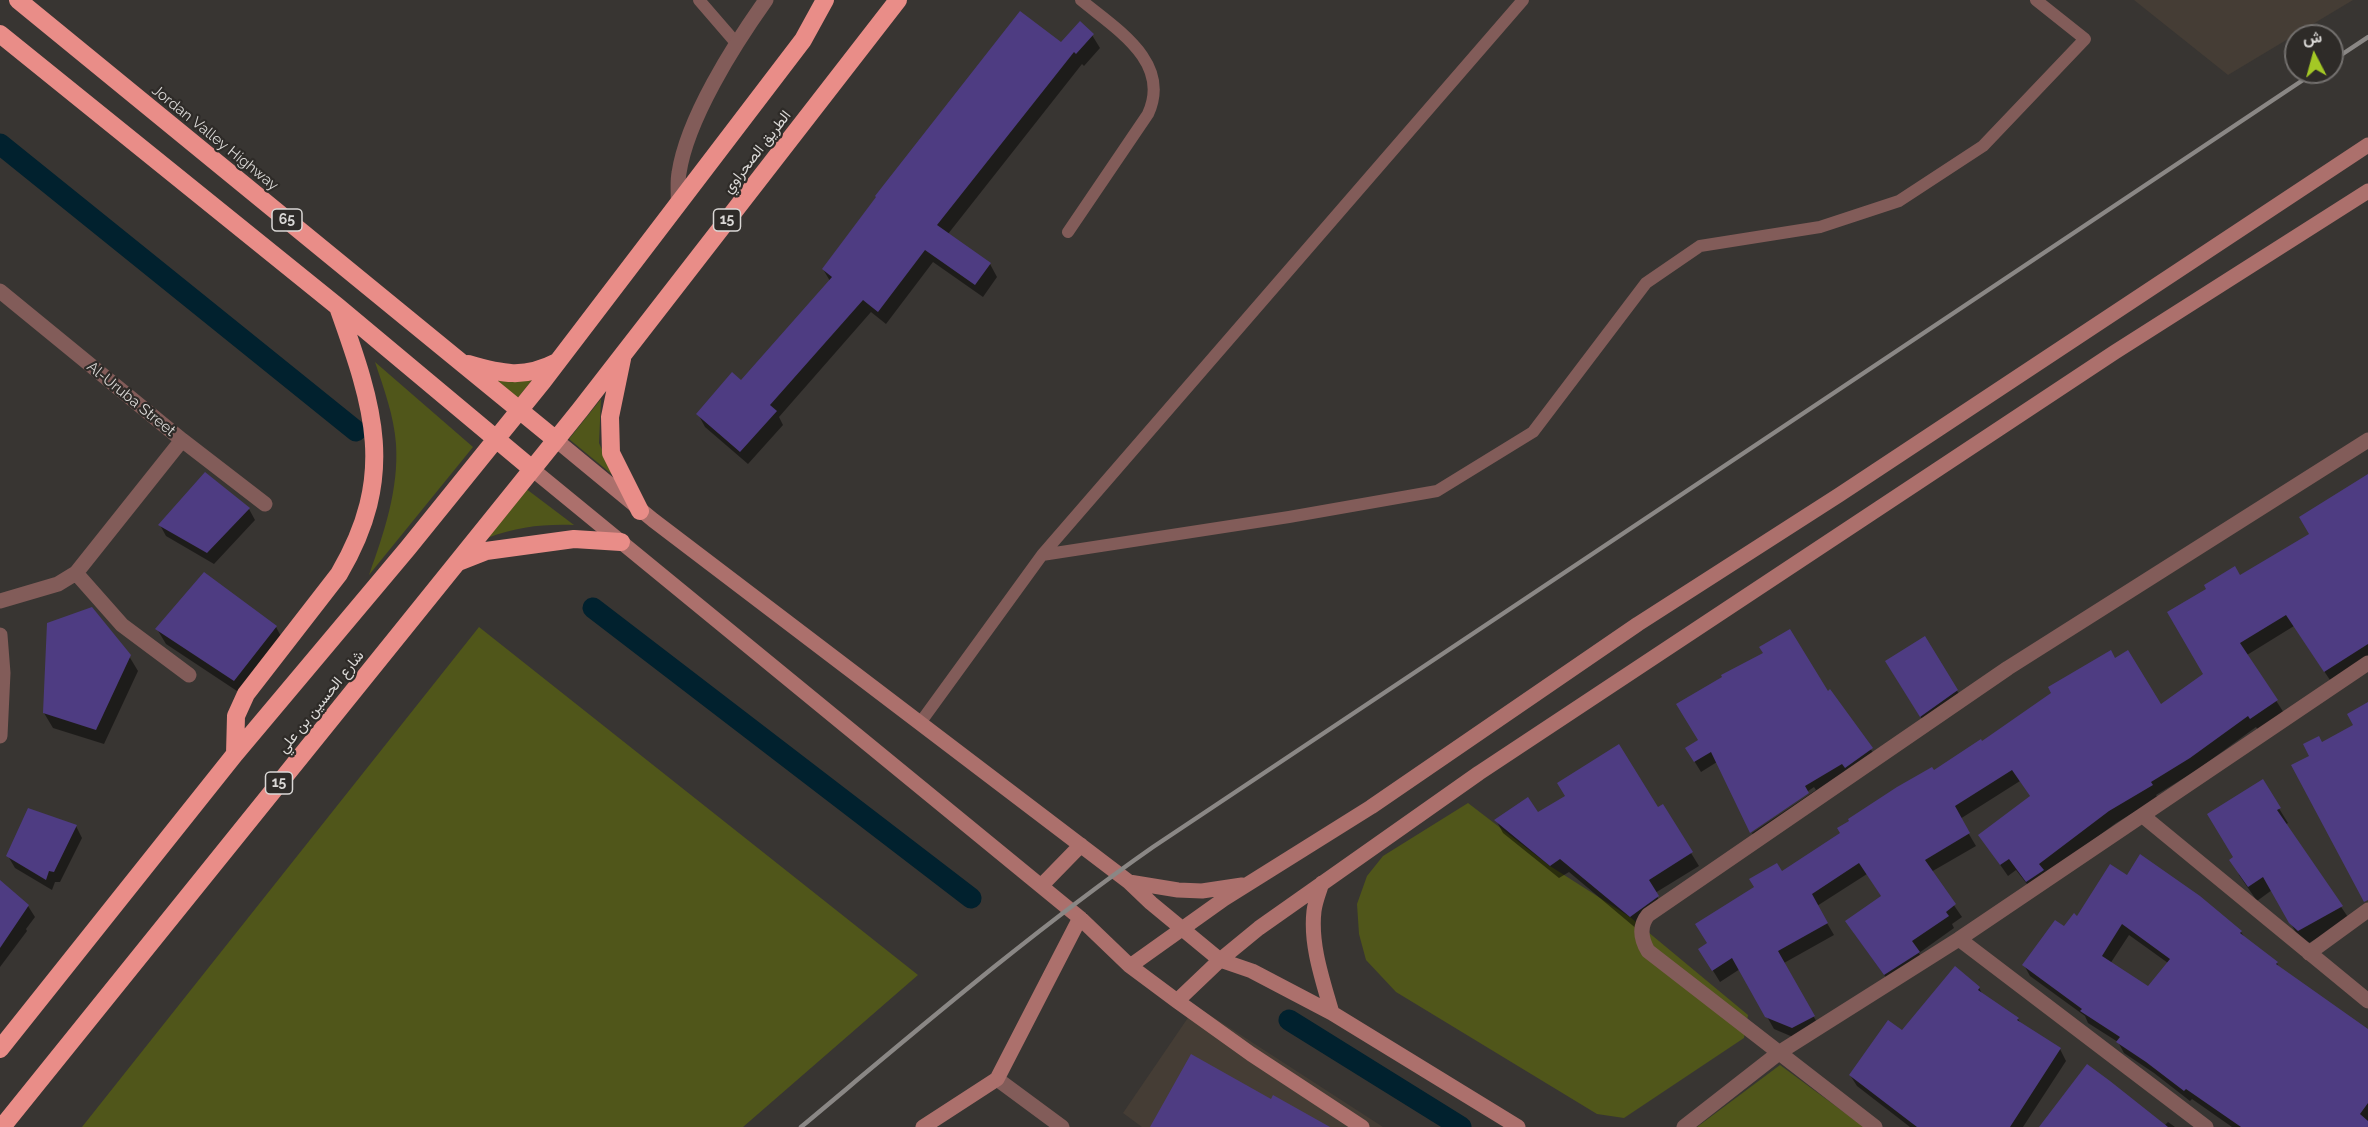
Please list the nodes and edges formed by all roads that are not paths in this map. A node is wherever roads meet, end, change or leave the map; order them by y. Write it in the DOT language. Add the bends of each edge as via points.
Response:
graph roads {
  1 [pos="18,0"];
  2 [pos="699,0"];
  3 [pos="766,0"];
  4 [pos="825,0"];
  5 [pos="898,0"];
  6 [pos="1081,0"];
  7 [pos="1523,0"];
  8 [pos="2036,0"];
  9 [pos="0,34"];
  10 [pos="737,44"];
  11 [pos="2368,145"];
  12 [pos="2368,191"];
  13 [pos="678,206"];
  14 [pos="1068,232"];
  15 [pos="0,291"];
  16 [pos="337,306"];
  17 [pos="623,355"];
  18 [pos="457,360"];
  19 [pos="558,361"];
  20 [pos="519,410"];
  21 [pos="496,439"];
  22 [pos="182,440"];
  23 [pos="556,440"];
  24 [pos="2368,440"];
  25 [pos="532,469"];
  26 [pos="265,504"];
  27 [pos="640,510"];
  28 [pos="621,542"];
  29 [pos="1042,555"];
  30 [pos="456,563"];
  31 [pos="76,573"];
  32 [pos="0,601"];
  33 [pos="0,635"];
  34 [pos="2368,663"];
  35 [pos="189,675"];
  36 [pos="920,723"];
  37 [pos="0,736"];
  38 [pos="235,754"];
  39 [pos="2143,816"];
  40 [pos="1081,846"];
  41 [pos="1129,882"];
  42 [pos="1322,883"];
  43 [pos="1251,884"];
  44 [pos="1041,886"];
  45 [pos="2368,910"];
  46 [pos="1080,918"];
  47 [pos="1184,928"];
  48 [pos="1959,939"];
  49 [pos="2309,953"];
  50 [pos="1220,960"];
  51 [pos="1130,966"];
  52 [pos="1177,1001"];
  53 [pos="2368,1001"];
  54 [pos="1332,1014"];
  55 [pos="0,1049"];
  56 [pos="1780,1052"];
  57 [pos="997,1079"];
  58 [pos="2,1127"];
  59 [pos="923,1127"];
  60 [pos="1062,1127"];
  61 [pos="1362,1127"];
  62 [pos="1518,1127"];
  63 [pos="1684,1127"];
  64 [pos="1875,1127"];
  65 [pos="2206,1127"];
  1 -- 18 [label="highway, Jordan Valley Highway / 65"];
  2 -- 10 [label="lane"];
  3 -- 10 [label="street"];
  4 -- 13 [label="highway, الطريق الصحراوي" via="803,40"];
  5 -- 17 [label="highway, الطريق الصحراوي / 15"];
  6 -- 14 [label="lane" via="1140,51 1154,80 1154,100"];
  7 -- 29 [label="lane"];
  8 -- 29 [label="lane" via="2085,39 1983,146 1899,201 1820,227 1700,246 1646,283 1533,432 1437,491"];
  9 -- 16 [label="highway, 65"];
  10 -- 13 [label="street" via="697,118 679,173"];
  11 -- 43 [label="street" via="1638,624 1371,807"];
  12 -- 42 [label="street" via="1753,591 1479,773"];
  13 -- 19 [label="highway, الطريق الصحراوي"];
  15 -- 22 [label="street, Al-Uruba Street"];
  16 -- 21 [label="highway, 65"];
  16 -- 38 [label="highway" via="367,397 376,456 373,489 364,523 339,574 246,694 236,716"];
  17 -- 23 [label="highway, الطريق الصحراوي / 15"];
  17 -- 27 [label="highway" via="610,417 611,453"];
  18 -- 19 [label="highway" via="509,374 528,373"];
  18 -- 20 [label="highway, Jordan Valley Highway / 65"];
  19 -- 20 [label="highway, الطريق الصحراوي"];
  20 -- 21 [label="highway, شارع الحسين بن علي"];
  20 -- 23 [label="highway, Jordan Valley Highway / 65"];
  21 -- 25 [label="highway, 65"];
  21 -- 38 [label="highway, شارع الحسين بن علي"];
  22 -- 26 [label="street, Al-Uruba Street"];
  22 -- 31 [label="street"];
  23 -- 25 [label="highway, شارع الحسين بن علي / 15"];
  23 -- 27 [label="street"];
  24 -- 56 [label="street" via="2008,668 1643,920 1642,941 1648,951"];
  25 -- 28 [label="street"];
  25 -- 30 [label="highway, شارع الحسين بن علي / 15"];
  27 -- 36 [label="street"];
  28 -- 30 [label="highway" via="574,538 486,551"];
  28 -- 44 [label="street"];
  29 -- 36 [label="lane"];
  30 -- 58 [label="highway, شارع الحسين بن علي / 15"];
  31 -- 32 [label="street" via="58,584"];
  31 -- 35 [label="street" via="122,625"];
  33 -- 37 [label="street"];
  34 -- 39 [label="street"];
  36 -- 40 [label="street"];
  38 -- 55 [label="highway, شارع الحسين بن علي"];
  39 -- 48 [label="street"];
  39 -- 49 [label="street"];
  40 -- 41 [label="street"];
  40 -- 44 [label="street"];
  41 -- 43 [label="street" via="1202,891"];
  41 -- 47 [label="street"];
  42 -- 50 [label="street"];
  42 -- 54 [label="street" via="1314,909 1314,928"];
  43 -- 47 [label="street" via="1224,898"];
  44 -- 46 [label="street"];
  45 -- 49 [label="street"];
  46 -- 51 [label="street"];
  46 -- 57 [label="street"];
  47 -- 50 [label="street"];
  47 -- 51 [label="street"];
  48 -- 56 [label="street"];
  48 -- 65 [label="street"];
  49 -- 53 [label="street"];
  50 -- 52 [label="street"];
  50 -- 54 [label="street" via="1252,971"];
  51 -- 52 [label="street"];
  52 -- 61 [label="street"];
  54 -- 62 [label="street"];
  56 -- 63 [label="street"];
  56 -- 64 [label="street"];
  57 -- 59 [label="street"];
  57 -- 60 [label="street"];
}
